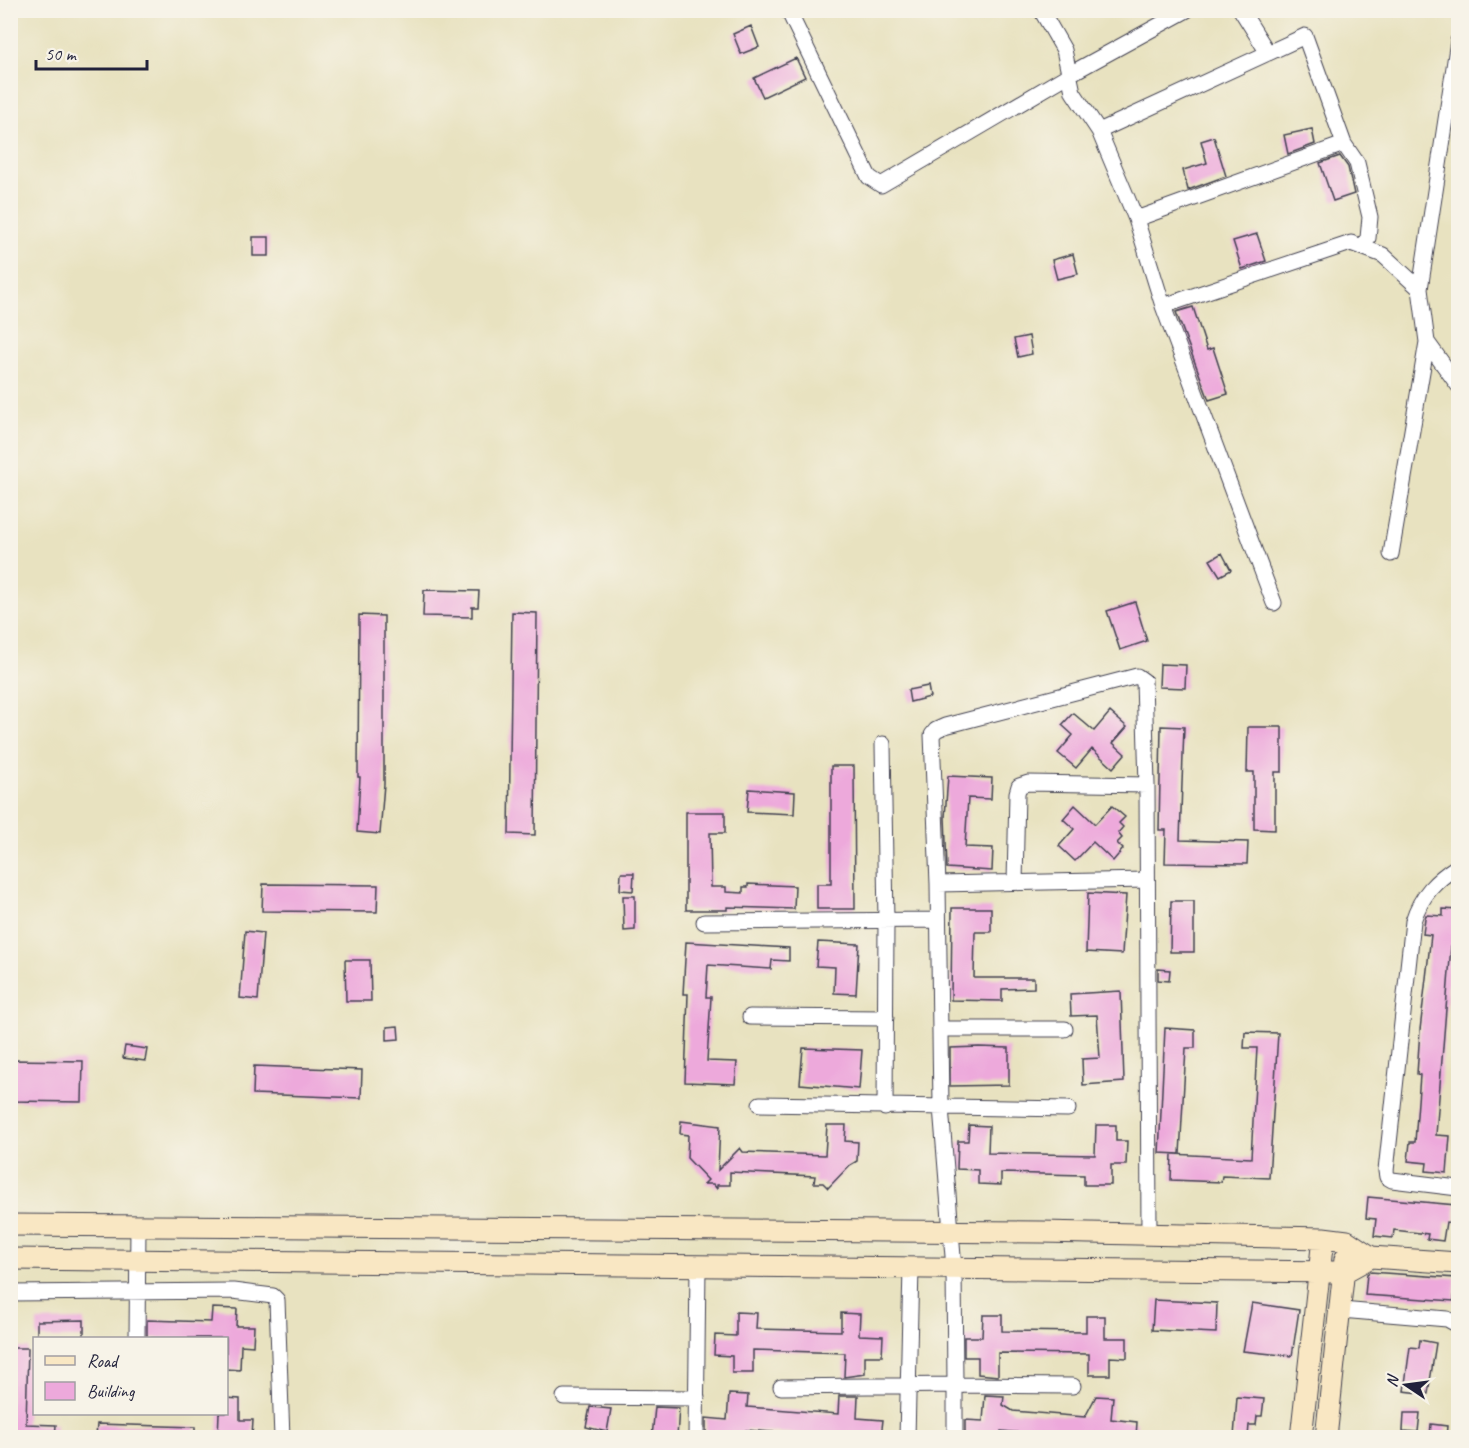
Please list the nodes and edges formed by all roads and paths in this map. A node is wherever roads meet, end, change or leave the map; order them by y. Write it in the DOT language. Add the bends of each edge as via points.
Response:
graph roads {
  1 [pos="788,10"];
  2 [pos="1041,10"];
  3 [pos="1187,10"];
  4 [pos="1241,10"];
  5 [pos="1458,41"];
  6 [pos="1268,53"];
  7 [pos="1070,75"];
  8 [pos="1100,131"];
  9 [pos="1344,144"];
  10 [pos="1136,219"];
  11 [pos="1363,247"];
  12 [pos="1420,289"];
  13 [pos="1163,306"];
  14 [pos="1427,342"];
  15 [pos="1458,385"];
  16 [pos="1391,554"];
  17 [pos="1274,603"];
  18 [pos="883,744"];
  19 [pos="1147,785"];
  20 [pos="1458,866"];
  21 [pos="1146,880"];
  22 [pos="1015,882"];
  23 [pos="938,884"];
  24 [pos="886,920"];
  25 [pos="938,920"];
  26 [pos="704,922"];
  27 [pos="750,1017"];
  28 [pos="886,1018"];
  29 [pos="940,1029"];
  30 [pos="1065,1029"];
  31 [pos="760,1104"];
  32 [pos="940,1107"];
  33 [pos="885,1108"];
  34 [pos="1068,1109"];
  35 [pos="1458,1188"];
  36 [pos="10,1225"];
  37 [pos="83,1226"];
  38 [pos="138,1226"];
  39 [pos="548,1229"];
  40 [pos="951,1232"];
  41 [pos="1149,1234"];
  42 [pos="1323,1238"];
  43 [pos="1347,1241"];
  44 [pos="1371,1257"];
  45 [pos="10,1259"];
  46 [pos="82,1260"];
  47 [pos="137,1260"];
  48 [pos="1458,1263"];
  49 [pos="547,1264"];
  50 [pos="698,1266"];
  51 [pos="911,1268"];
  52 [pos="954,1269"];
  53 [pos="1320,1271"];
  54 [pos="1344,1272"];
  55 [pos="138,1291"];
  56 [pos="10,1293"];
  57 [pos="1341,1310"];
  58 [pos="1458,1325"];
  59 [pos="138,1337"];
  60 [pos="955,1385"];
  61 [pos="908,1386"];
  62 [pos="1073,1386"];
  63 [pos="781,1387"];
  64 [pos="564,1397"];
  65 [pos="697,1398"];
  66 [pos="282,1437"];
  67 [pos="696,1437"];
  68 [pos="907,1437"];
  69 [pos="955,1437"];
  70 [pos="1301,1437"];
  71 [pos="1326,1437"];
  1 -- 7 [label="street" via="869,177 881,185"];
  2 -- 7 [label="street" via="1064,50"];
  3 -- 7 [label="street"];
  4 -- 6 [label="street"];
  5 -- 12 [label="street"];
  6 -- 8 [label="street"];
  6 -- 9 [label="street" via="1305,36"];
  7 -- 8 [label="street" via="1073,92"];
  8 -- 10 [label="street"];
  9 -- 10 [label="street"];
  9 -- 11 [label="street" via="1357,164 1370,218"];
  10 -- 13 [label="street"];
  11 -- 12 [label="street" via="1383,255"];
  11 -- 13 [label="street" via="1351,243"];
  12 -- 14 [label="street"];
  13 -- 17 [label="street"];
  14 -- 15 [label="street"];
  14 -- 16 [label="street"];
  18 -- 24 [label="street"];
  19 -- 21 [label="street"];
  19 -- 22 [label="street" via="1019,786"];
  19 -- 23 [label="street" via="1141,677 936,730 931,747"];
  20 -- 35 [label="street" via="1429,888 1413,921 1386,1172 1392,1180"];
  21 -- 22 [label="street"];
  21 -- 41 [label="street"];
  22 -- 23 [label="street"];
  23 -- 25 [label="street"];
  24 -- 25 [label="street"];
  24 -- 26 [label="street"];
  24 -- 28 [label="street"];
  25 -- 29 [label="street"];
  27 -- 28 [label="street"];
  28 -- 33 [label="street"];
  29 -- 30 [label="street"];
  29 -- 32 [label="street"];
  31 -- 33 [label="street"];
  32 -- 33 [label="street"];
  32 -- 34 [label="street"];
  32 -- 40 [label="street"];
  36 -- 37 [label="street"];
  37 -- 38 [label="street"];
  37 -- 46 [label="street"];
  38 -- 39 [label="street"];
  38 -- 47 [label="street"];
  39 -- 40 [label="street"];
  39 -- 49 [label="street"];
  40 -- 41 [label="street"];
  40 -- 52 [label="street"];
  41 -- 42 [label="street"];
  42 -- 43 [label="street"];
  42 -- 53 [label="street"];
  43 -- 44 [label="street"];
  43 -- 54 [label="street"];
  44 -- 48 [label="street"];
  44 -- 54 [label="street"];
  45 -- 46 [label="street"];
  46 -- 47 [label="street"];
  47 -- 49 [label="street"];
  47 -- 55 [label="street"];
  49 -- 50 [label="street"];
  50 -- 51 [label="street"];
  50 -- 65 [label="street"];
  51 -- 52 [label="street"];
  51 -- 61 [label="street"];
  52 -- 53 [label="street"];
  52 -- 60 [label="street"];
  53 -- 54 [label="street"];
  53 -- 70 [label="street"];
  54 -- 57 [label="street"];
  55 -- 56 [label="street"];
  55 -- 59 [label="street"];
  55 -- 66 [label="street" via="234,1291 273,1296 277,1300"];
  57 -- 58 [label="street" via="1448,1319"];
  57 -- 71 [label="street"];
  60 -- 61 [label="street"];
  60 -- 62 [label="street"];
  60 -- 69 [label="street"];
  61 -- 63 [label="street"];
  61 -- 68 [label="street"];
  64 -- 65 [label="street"];
  65 -- 67 [label="street"];
}
